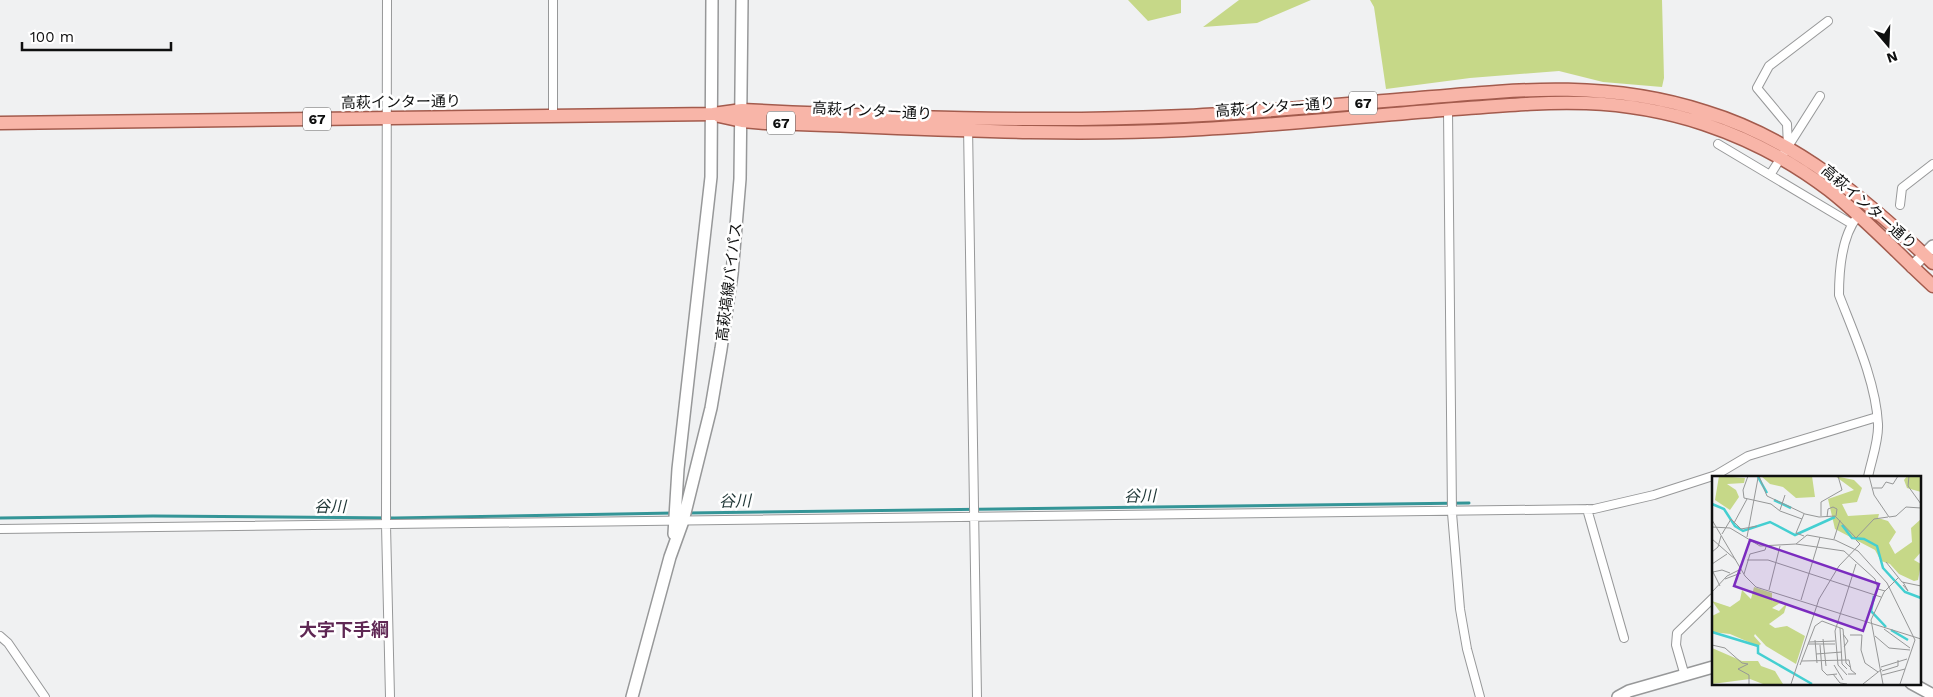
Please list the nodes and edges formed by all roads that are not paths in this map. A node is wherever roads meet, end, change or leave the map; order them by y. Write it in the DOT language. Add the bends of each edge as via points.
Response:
graph roads {
  1 [pos="387,0"];
  2 [pos="553,0"];
  3 [pos="712,0"];
  4 [pos="742,0"];
  5 [pos="1828,21"];
  6 [pos="1820,96"];
  7 [pos="1448,110"];
  8 [pos="713,114"];
  9 [pos="553,116"];
  10 [pos="742,116"];
  11 [pos="386,118"];
  12 [pos="0,122"];
  13 [pos="968,126"];
  14 [pos="1718,144"];
  15 [pos="1784,153"];
  16 [pos="1933,164"];
  17 [pos="1770,175"];
  18 [pos="1900,205"];
  19 [pos="1855,220"];
  20 [pos="1930,255"];
  21 [pos="1912,267"];
  22 [pos="1933,286"];
  23 [pos="1877,418"];
  24 [pos="1712,476"];
  25 [pos="1713,476"];
  26 [pos="1868,476"];
  27 [pos="1587,509"];
  28 [pos="1452,512"];
  29 [pos="974,517"];
  30 [pos="679,521"];
  31 [pos="386,525"];
  32 [pos="0,529"];
  33 [pos="1712,599"];
  34 [pos="0,636"];
  35 [pos="1624,638"];
  36 [pos="1712,667"];
  37 [pos="1685,676"];
  38 [pos="1912,684"];
  39 [pos="1933,694"];
  40 [pos="45,697"];
  41 [pos="390,697"];
  42 [pos="632,697"];
  43 [pos="977,697"];
  44 [pos="1480,697"];
  45 [pos="1618,697"];
  1 -- 11 [label="street"];
  2 -- 9 [label="street"];
  3 -- 8 [label="main road, 高萩塙線バイパス"];
  4 -- 10 [label="main road, 高萩塙線バイパス"];
  5 -- 15 [label="street" via="1769,66 1757,88 1787,124"];
  6 -- 15 [label="street"];
  7 -- 13 [label="main road, 高萩インター通り / 67" via="1185,130 1078,133"];
  7 -- 15 [label="main road, 高萩インター通り / 67" via="1578,101 1643,108 1705,125"];
  7 -- 28 [label="street"];
  8 -- 9 [label="main road, 高萩インター通り / 67"];
  8 -- 10 [label="main road, 高萩インター通り / 67"];
  8 -- 30 [label="main road, 高萩塙線バイパス" via="707,222 678,469"];
  9 -- 11 [label="main road, 高萩インター通り / 67"];
  10 -- 13 [label="main road, 高萩インター通り / 67"];
  10 -- 30 [label="main road, 高萩塙線バイパス" via="737,220 723,340 711,408"];
  11 -- 12 [label="main road, 高萩インター通り / 67"];
  11 -- 31 [label="street"];
  13 -- 15 [label="main road, 高萩インター通り / 67" via="1185,116 1576,89 1642,96 1687,106 1745,127"];
  13 -- 29 [label="street"];
  14 -- 17 [label="street"];
  15 -- 17 [label="street"];
  15 -- 19 [label="main road, 高萩インター通り / 67" via="1830,191"];
  15 -- 20 [label="main road, 高萩インター通り / 67" via="1837,181"];
  16 -- 18 [label="street" via="1902,188"];
  17 -- 19 [label="street"];
  19 -- 21 [label="main road, 高萩インター通り / 67"];
  19 -- 23 [label="street" via="1842,259 1839,295 1862,359"];
  20 -- 21 [label="main road"];
  21 -- 22 [label="main road, 高萩インター通り / 67"];
  23 -- 25 [label="street" via="1748,456"];
  23 -- 26 [label="street"];
  24 -- 27 [label="street" via="1654,495"];
  27 -- 28 [label="street"];
  27 -- 35 [label="street"];
  28 -- 29 [label="street"];
  28 -- 44 [label="street" via="1460,610"];
  29 -- 30 [label="street"];
  29 -- 43 [label="street"];
  30 -- 31 [label="street"];
  30 -- 42 [label="main road, 高萩塙線バイパス"];
  31 -- 32 [label="street"];
  31 -- 41 [label="street"];
  33 -- 37 [label="street" via="1677,633 1676,644"];
  34 -- 40 [label="street"];
  36 -- 37 [label="main road"];
  37 -- 45 [label="main road"];
  38 -- 39 [label="main road"];
}
